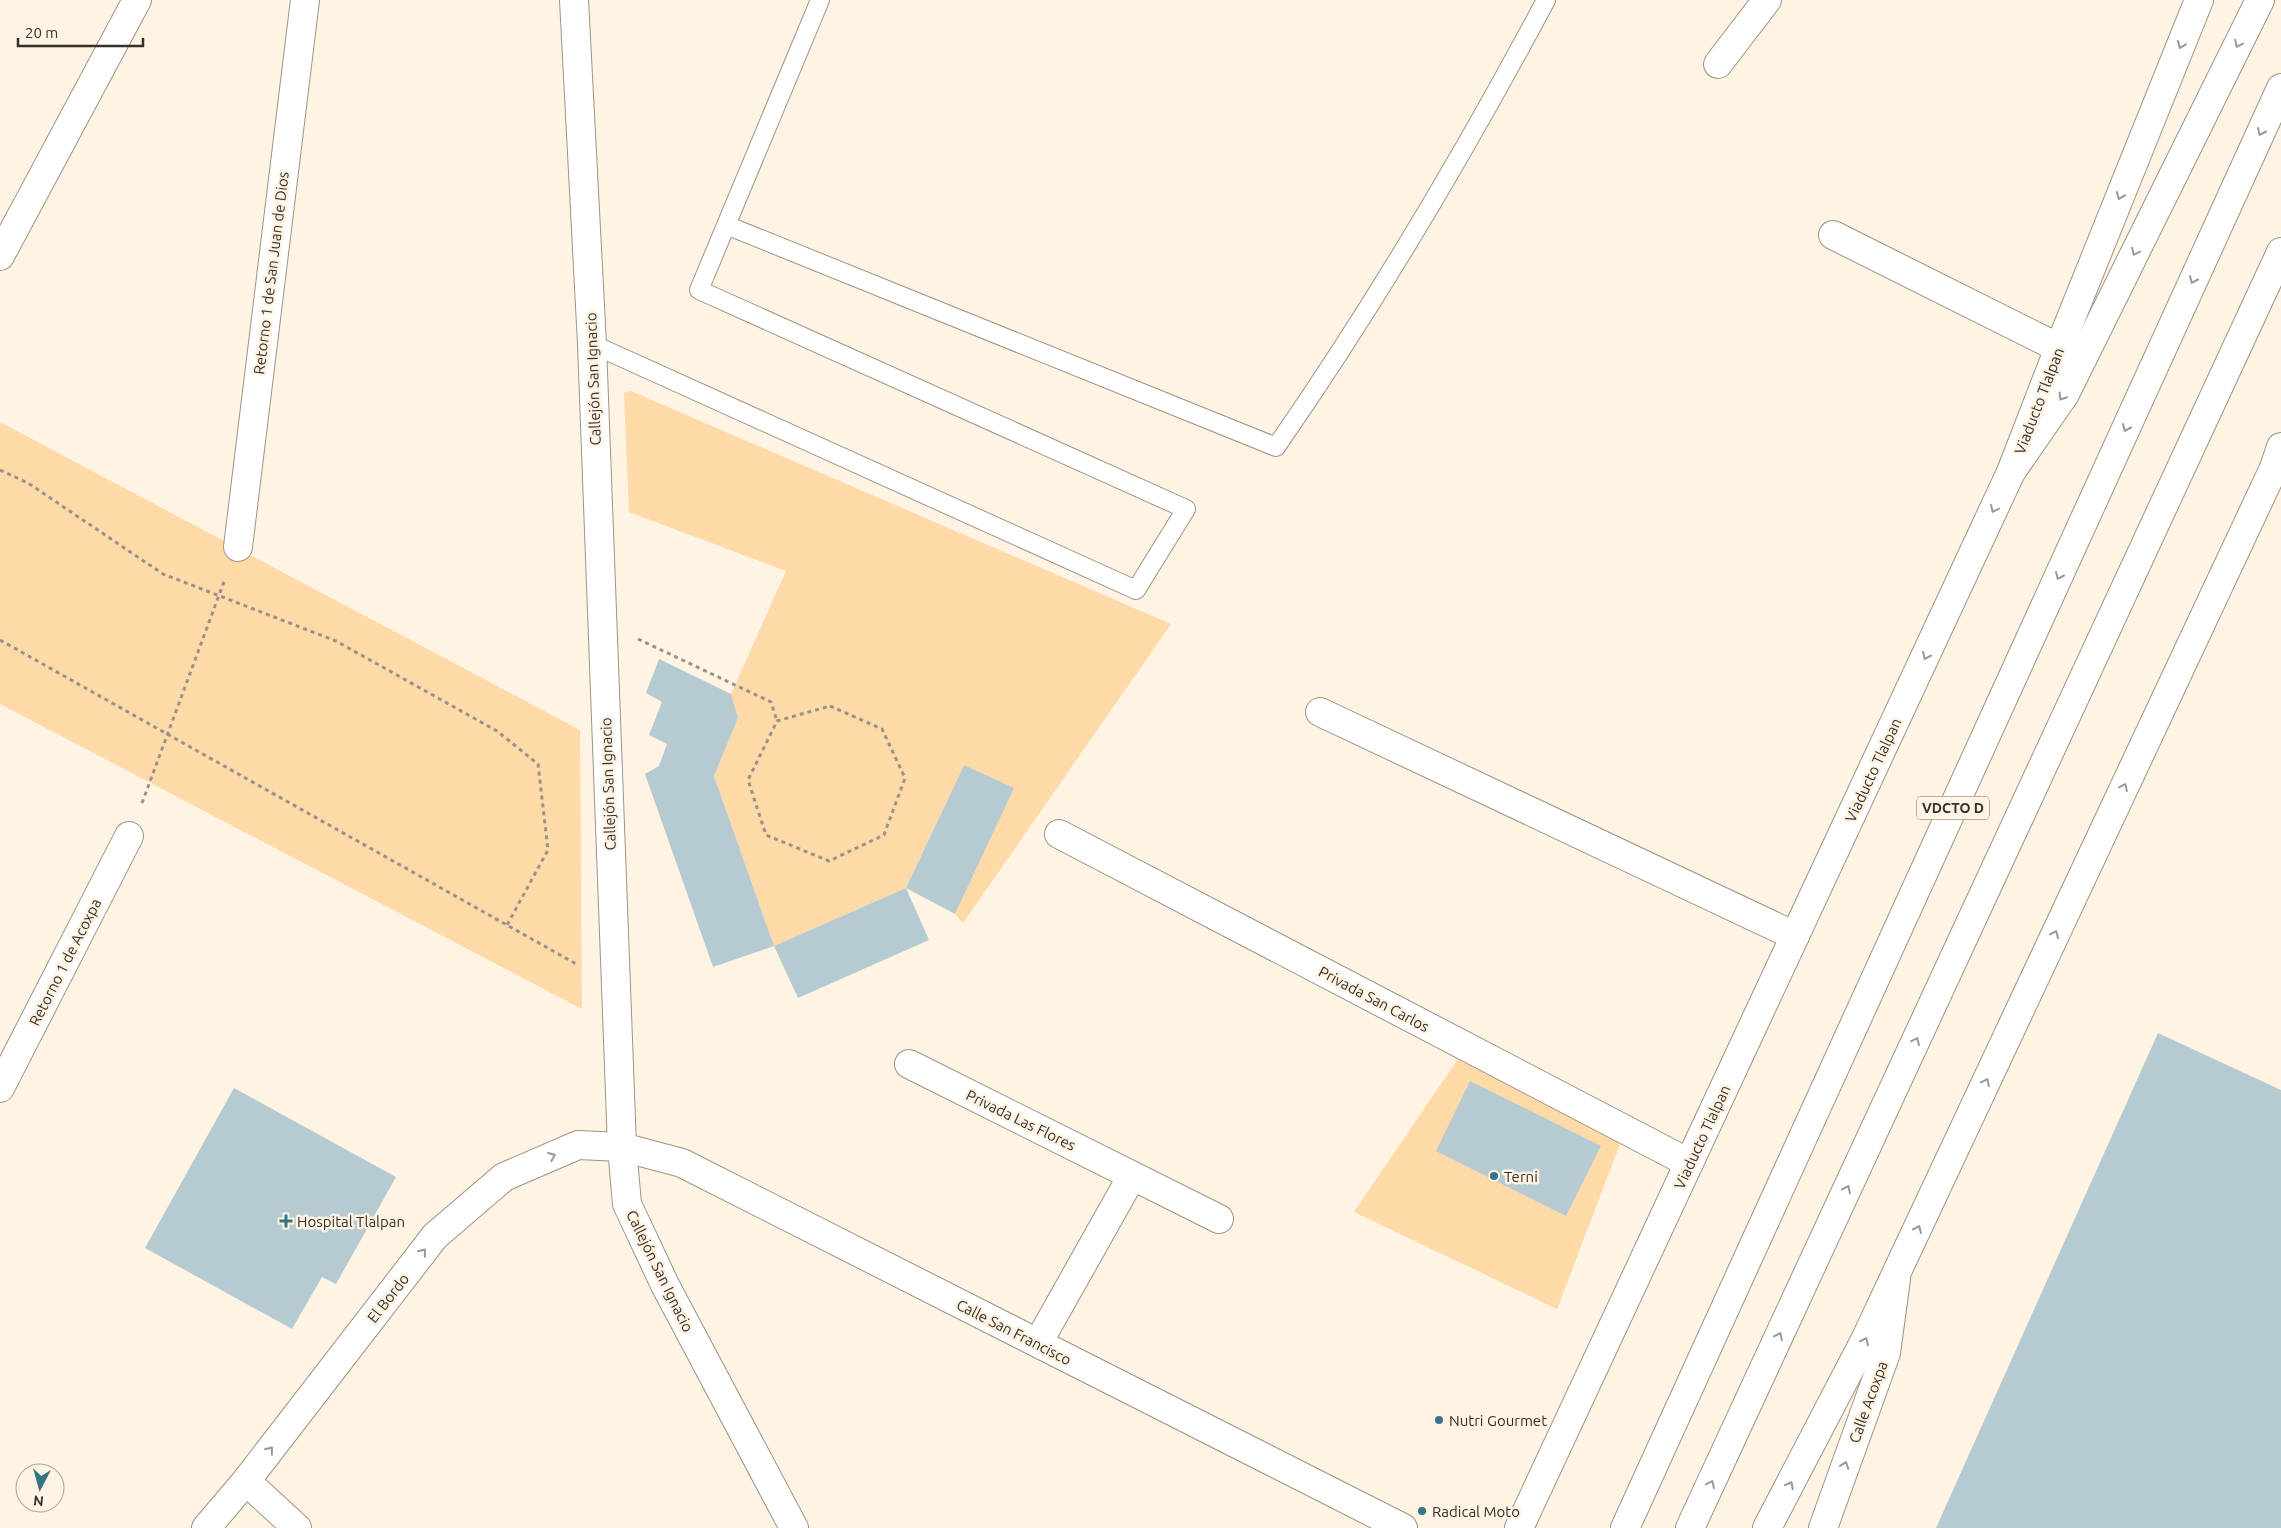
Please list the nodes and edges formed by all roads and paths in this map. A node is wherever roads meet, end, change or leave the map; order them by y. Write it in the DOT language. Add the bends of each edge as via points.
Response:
graph roads {
  1 [pos="137,0"];
  2 [pos="305,0"];
  3 [pos="574,0"];
  4 [pos="820,0"];
  5 [pos="1546,0"];
  6 [pos="1767,0"];
  7 [pos="2199,0"];
  8 [pos="2260,0"];
  9 [pos="1718,64"];
  10 [pos="2281,88"];
  11 [pos="726,225"];
  12 [pos="1833,235"];
  13 [pos="2281,252"];
  14 [pos="0,256"];
  15 [pos="592,344"];
  16 [pos="2059,348"];
  17 [pos="2279,455"];
  18 [pos="0,470"];
  19 [pos="2012,472"];
  20 [pos="238,546"];
  21 [pos="219,596"];
  22 [pos="602,622"];
  23 [pos="0,640"];
  24 [pos="1320,712"];
  25 [pos="777,721"];
  26 [pos="168,734"];
  27 [pos="1059,834"];
  28 [pos="129,836"];
  29 [pos="507,925"];
  30 [pos="1795,936"];
  31 [pos="616,986"];
  32 [pos="909,1064"];
  33 [pos="0,1088"];
  34 [pos="622,1147"];
  35 [pos="1689,1163"];
  36 [pos="1132,1176"];
  37 [pos="1219,1219"];
  38 [pos="1897,1273"];
  39 [pos="1038,1344"];
  40 [pos="246,1481"];
  41 [pos="206,1528"];
  42 [pos="297,1528"];
  43 [pos="794,1528"];
  44 [pos="1402,1528"];
  45 [pos="1519,1528"];
  46 [pos="1625,1528"];
  47 [pos="1690,1528"];
  48 [pos="1767,1528"];
  49 [pos="1823,1528"];
  1 -- 14 [label="main road"];
  2 -- 20 [label="main road, Retorno 1 de San Juan de Dios"];
  3 -- 15 [label="main road, Callejón San Ignacio"];
  4 -- 11 [label="lane"];
  5 -- 11 [label="lane" via="1426,216 1276,447"];
  6 -- 9 [label="main road"];
  7 -- 16 [label="main road, Viaducto Tlalpan, one-way"];
  8 -- 19 [label="main road, one-way" via="2065,394"];
  10 -- 46 [label="main road, VDCTO D, one-way"];
  11 -- 15 [label="lane" via="699,290 1186,509 1136,590"];
  12 -- 16 [label="main road"];
  47 -- 13 [label="main road, one-way"];
  15 -- 22 [label="main road, Callejón San Ignacio"];
  16 -- 19 [label="main road, Viaducto Tlalpan"];
  38 -- 17 [label="main road, one-way"];
  18 -- 21 [label="path" via="28,483 163,574"];
  19 -- 30 [label="main road, Viaducto Tlalpan, one-way"];
  20 -- 21 [label="path"];
  21 -- 26 [label="path"];
  21 -- 29 [label="path" via="336,641 497,731 538,764 548,850"];
  22 -- 25 [label="path" via="771,702"];
  22 -- 31 [label="main road, Callejón San Ignacio"];
  23 -- 26 [label="path"];
  24 -- 30 [label="main road"];
  25 -- 25 [label="path" via="748,780 766,835 829,861 884,835 905,778 882,728 830,706"];
  26 -- 28 [label="path"];
  26 -- 29 [label="path"];
  27 -- 35 [label="main road, Privada San Carlos"];
  28 -- 33 [label="main road, Retorno 1 de Acoxpa"];
  29 -- 31 [label="path"];
  30 -- 35 [label="main road, Viaducto Tlalpan"];
  31 -- 34 [label="main road, Callejón San Ignacio"];
  32 -- 36 [label="main road, Privada Las Flores"];
  34 -- 39 [label="main road, Calle San Francisco" via="689,1167"];
  40 -- 34 [label="main road, El Bordo, one-way" via="442,1230 504,1176 578,1145"];
  34 -- 43 [label="main road, Callejón San Ignacio" via="627,1204 669,1293"];
  35 -- 45 [label="main road, Viaducto Tlalpan"];
  36 -- 37 [label="main road, Privada Las Flores"];
  36 -- 39 [label="main road"];
  48 -- 38 [label="main road, one-way"];
  49 -- 38 [label="main road, Calle Acoxpa, one-way" via="1886,1352"];
  39 -- 44 [label="main road, Calle San Francisco"];
  40 -- 41 [label="main road, El Bordo"];
  40 -- 42 [label="main road"];
}
